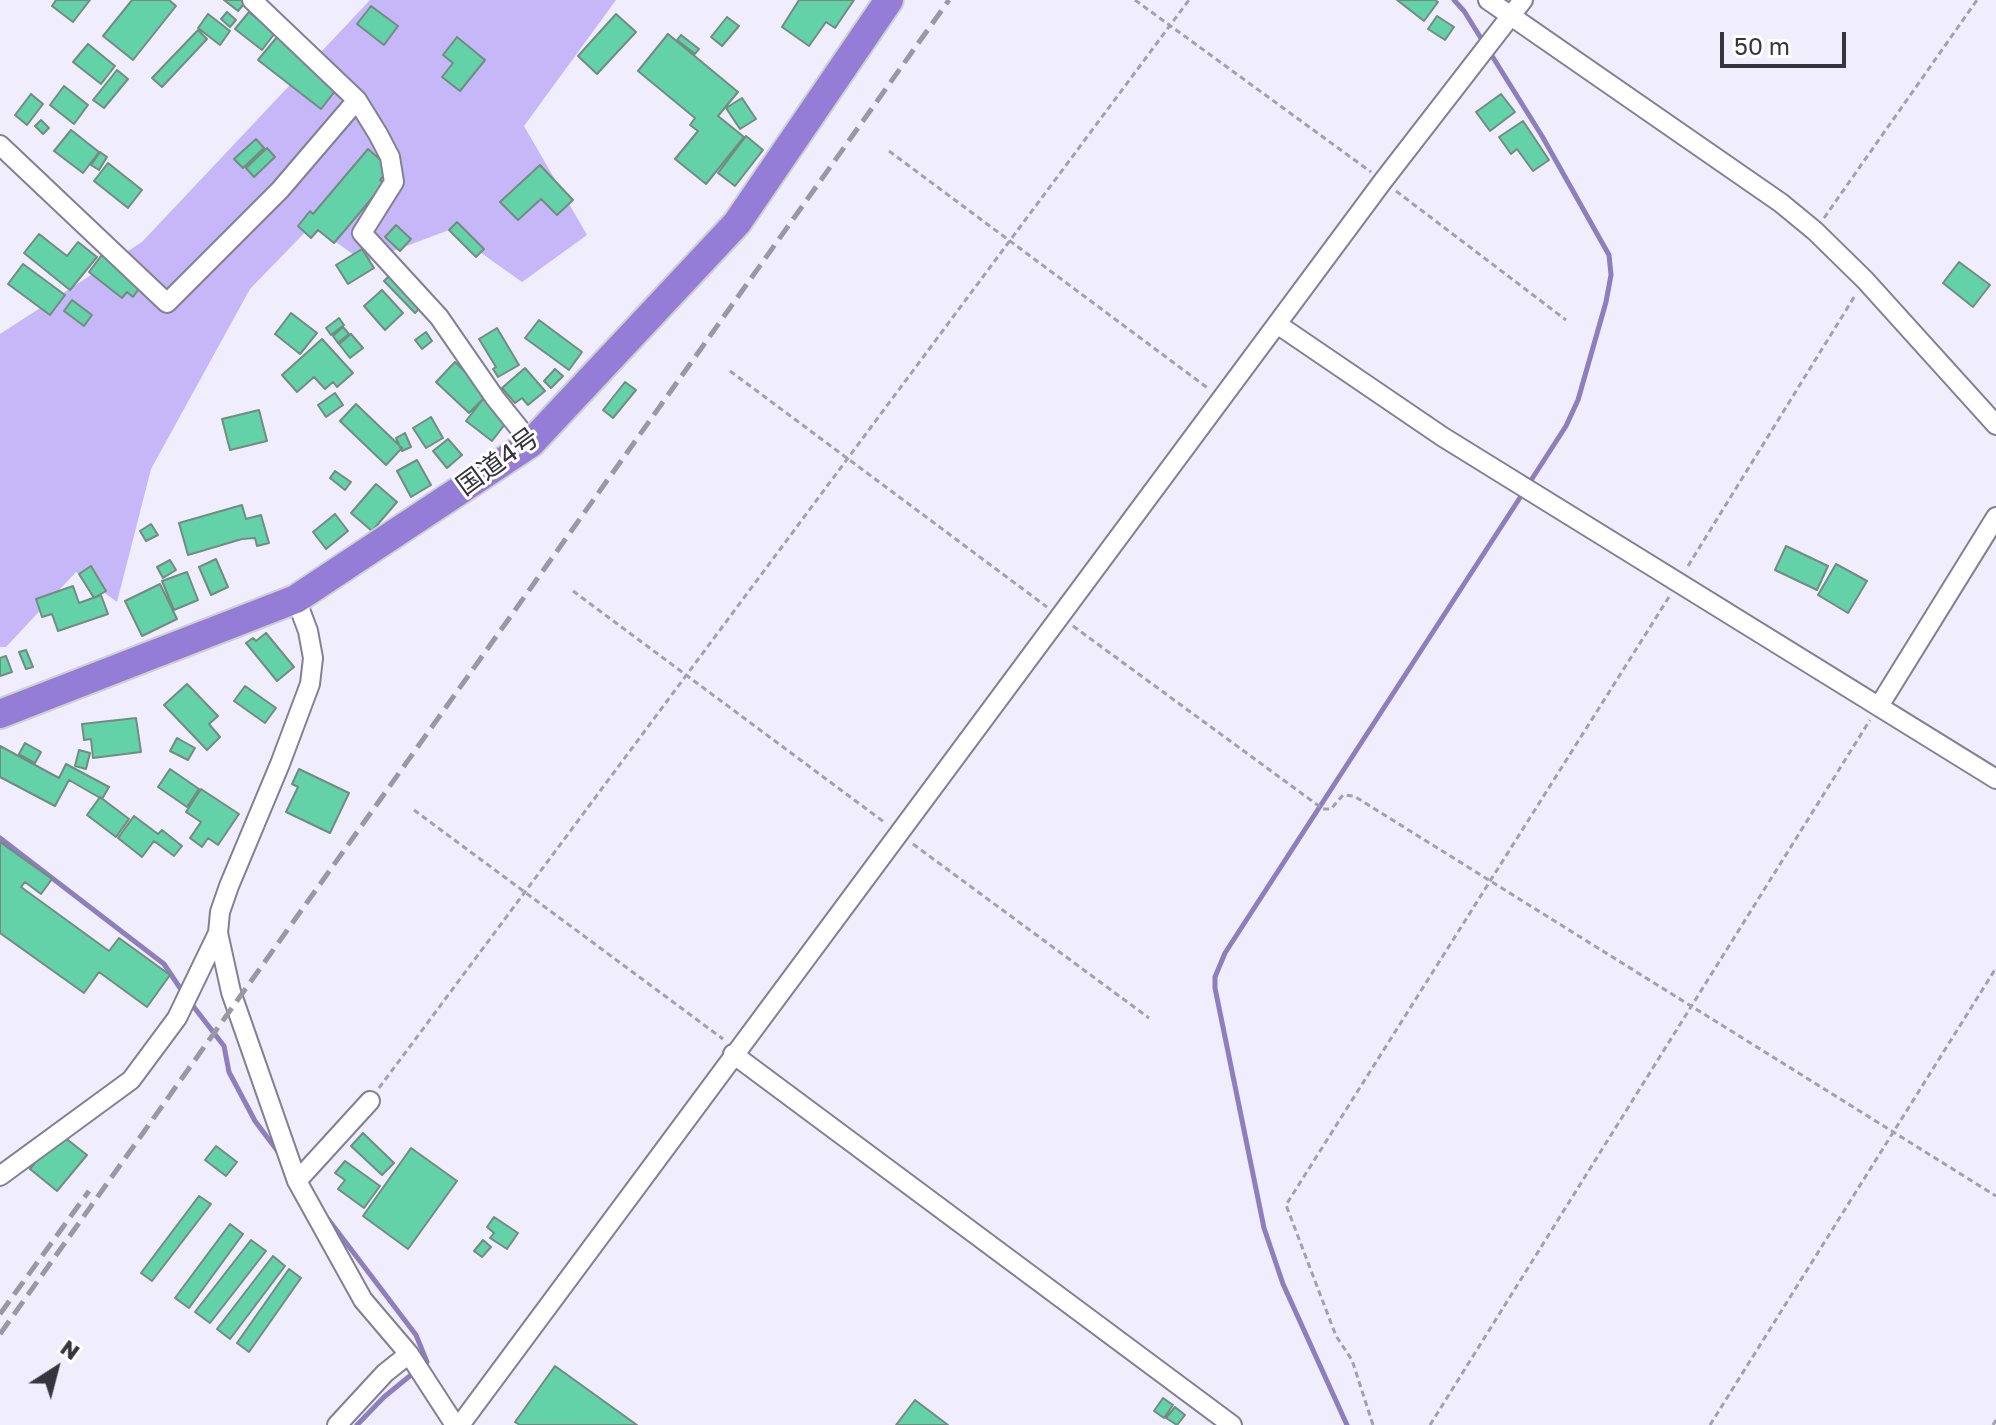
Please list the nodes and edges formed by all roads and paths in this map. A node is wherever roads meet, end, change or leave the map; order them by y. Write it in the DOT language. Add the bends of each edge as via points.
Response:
graph roads {
  1 [pos="252,0"];
  2 [pos="889,0"];
  3 [pos="1135,0"];
  4 [pos="1189,0"];
  5 [pos="1488,0"];
  6 [pos="1523,0"];
  7 [pos="1977,0"];
  8 [pos="1509,16"];
  9 [pos="1170,26"];
  10 [pos="357,100"];
  11 [pos="0,145"];
  12 [pos="889,151"];
  13 [pos="1383,181"];
  14 [pos="1815,231"];
  15 [pos="1009,240"];
  16 [pos="1865,280"];
  17 [pos="1566,320"];
  18 [pos="1277,324"];
  19 [pos="730,371"];
  20 [pos="1222,399"];
  21 [pos="1996,425"];
  22 [pos="531,443"];
  23 [pos="846,459"];
  24 [pos="1996,517"];
  25 [pos="1678,582"];
  26 [pos="573,591"];
  27 [pos="296,599"];
  28 [pos="1059,616"];
  29 [pos="686,675"];
  30 [pos="1879,706"];
  31 [pos="0,714"];
  32 [pos="1996,779"];
  33 [pos="414,810"];
  34 [pos="898,833"];
  35 [pos="1488,881"];
  36 [pos="524,892"];
  37 [pos="218,933"];
  38 [pos="1996,968"];
  39 [pos="1691,1005"];
  40 [pos="1149,1018"];
  41 [pos="735,1052"];
  42 [pos="370,1101"];
  43 [pos="1893,1133"];
  44 [pos="0,1176"];
  45 [pos="297,1181"];
  46 [pos="1996,1196"];
  47 [pos="409,1354"];
  48 [pos="1996,1420"];
  49 [pos="337,1425"];
  50 [pos="458,1425"];
  51 [pos="1232,1425"];
  52 [pos="1373,1425"];
  53 [pos="1430,1425"];
  54 [pos="1710,1425"];
  55 [pos="1993,1425"];
  1 -- 10 [label="street"];
  2 -- 22 [label="highway, 国道4号" via="737,223"];
  3 -- 9 [label="path"];
  4 -- 9 [label="path"];
  5 -- 8 [label="street"];
  6 -- 8 [label="street"];
  7 -- 14 [label="path"];
  8 -- 13 [label="street"];
  8 -- 14 [label="street"];
  9 -- 13 [label="path"];
  9 -- 15 [label="path"];
  10 -- 11 [label="street" via="280,190 167,303"];
  10 -- 22 [label="street" via="390,157 394,182 362,233 439,317"];
  12 -- 15 [label="path"];
  13 -- 17 [label="path"];
  13 -- 18 [label="street"];
  14 -- 16 [label="street"];
  15 -- 20 [label="path"];
  15 -- 23 [label="path"];
  16 -- 21 [label="street"];
  16 -- 25 [label="path"];
  18 -- 20 [label="street"];
  18 -- 25 [label="street" via="1443,437"];
  19 -- 23 [label="path"];
  20 -- 28 [label="street"];
  22 -- 27 [label="highway, 国道4号"];
  23 -- 28 [label="path"];
  23 -- 29 [label="path"];
  24 -- 30 [label="street"];
  25 -- 30 [label="street"];
  25 -- 35 [label="path"];
  26 -- 29 [label="path"];
  27 -- 31 [label="highway, 国道4号"];
  27 -- 37 [label="street" via="313,658 310,684 229,886"];
  28 -- 34 [label="street"];
  28 -- 35 [label="path" via="1323,809 1331,809 1343,795 1354,796"];
  29 -- 34 [label="path"];
  29 -- 36 [label="path"];
  30 -- 32 [label="street"];
  30 -- 39 [label="path"];
  33 -- 36 [label="path"];
  34 -- 40 [label="path"];
  34 -- 41 [label="street"];
  35 -- 39 [label="path"];
  35 -- 52 [label="path" via="1286,1205 1336,1336 1352,1360"];
  36 -- 41 [label="path"];
  36 -- 42 [label="path"];
  37 -- 44 [label="street" via="177,1018 131,1080"];
  37 -- 45 [label="street" via="231,992"];
  38 -- 43 [label="path"];
  39 -- 43 [label="path"];
  39 -- 53 [label="path"];
  41 -- 50 [label="street"];
  41 -- 51 [label="street"];
  42 -- 45 [label="street"];
  43 -- 46 [label="path"];
  43 -- 54 [label="path"];
  45 -- 47 [label="street" via="363,1300"];
  47 -- 49 [label="street"];
  47 -- 50 [label="street"];
  48 -- 55 [label="path"];
}
